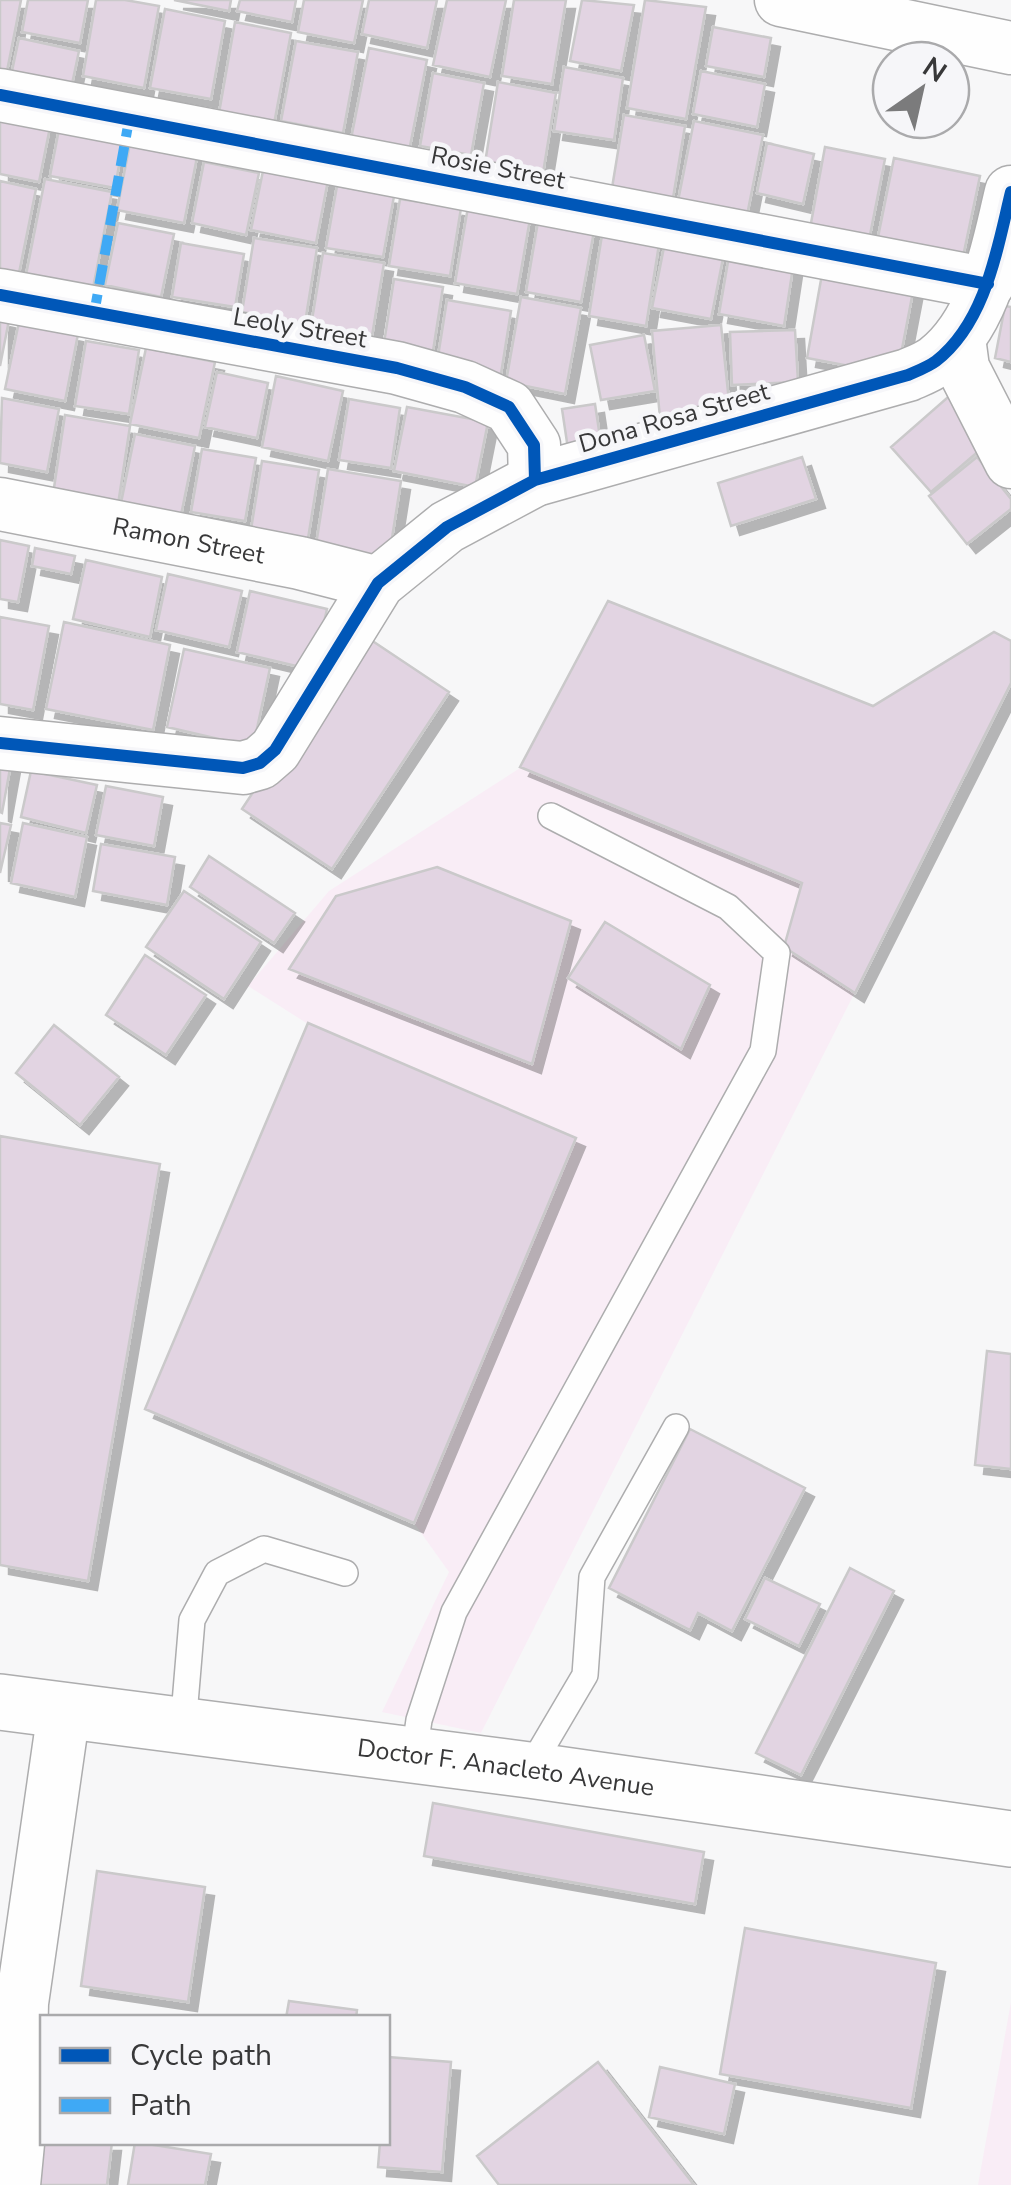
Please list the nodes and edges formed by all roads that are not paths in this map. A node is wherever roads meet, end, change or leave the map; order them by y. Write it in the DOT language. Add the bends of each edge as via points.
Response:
graph roads {
  1 [pos="781,0"];
  2 [pos="1011,48"];
  3 [pos="0,95"];
  4 [pos="1011,192"];
  5 [pos="988,284"];
  6 [pos="0,296"];
  7 [pos="959,338"];
  8 [pos="1011,462"];
  9 [pos="534,480"];
  10 [pos="0,504"];
  11 [pos="378,583"];
  12 [pos="0,744"];
  13 [pos="551,816"];
  14 [pos="676,1427"];
  15 [pos="345,1573"];
  16 [pos="0,1702"];
  17 [pos="64,1711"];
  18 [pos="183,1727"];
  19 [pos="414,1755"];
  20 [pos="529,1770"];
  21 [pos="1011,1839"];
  22 [pos="14,2185"];
  1 -- 2 [label="street"];
  3 -- 5 [label="street, Rosie Street"];
  4 -- 5 [label="street, Dona Rosa Street"];
  5 -- 7 [label="street, Dona Rosa Street"];
  6 -- 9 [label="street, Leoly Street" via="397,368 465,387 508,407 534,445"];
  7 -- 8 [label="street" via="963,368"];
  7 -- 9 [label="street, Dona Rosa Street" via="908,376"];
  9 -- 11 [label="street, Dona Rosa Street" via="447,527"];
  10 -- 11 [label="street, Ramon Street"];
  11 -- 12 [label="street, Dona Rosa Street" via="275,750 260,763 243,768"];
  13 -- 19 [label="lane" via="728,907 777,953 764,1050 454,1612"];
  14 -- 20 [label="lane" via="592,1577 585,1675"];
  15 -- 18 [label="lane" via="264,1550 217,1573 192,1620"];
  16 -- 17 [label="main road, Doctor F. Anacleto Avenue"];
  17 -- 18 [label="main road, Doctor F. Anacleto Avenue"];
  17 -- 22 [label="street" via="22,2004"];
  18 -- 19 [label="main road, Doctor F. Anacleto Avenue"];
  19 -- 20 [label="main road, Doctor F. Anacleto Avenue"];
  20 -- 21 [label="main road, Doctor F. Anacleto Avenue"];
}
